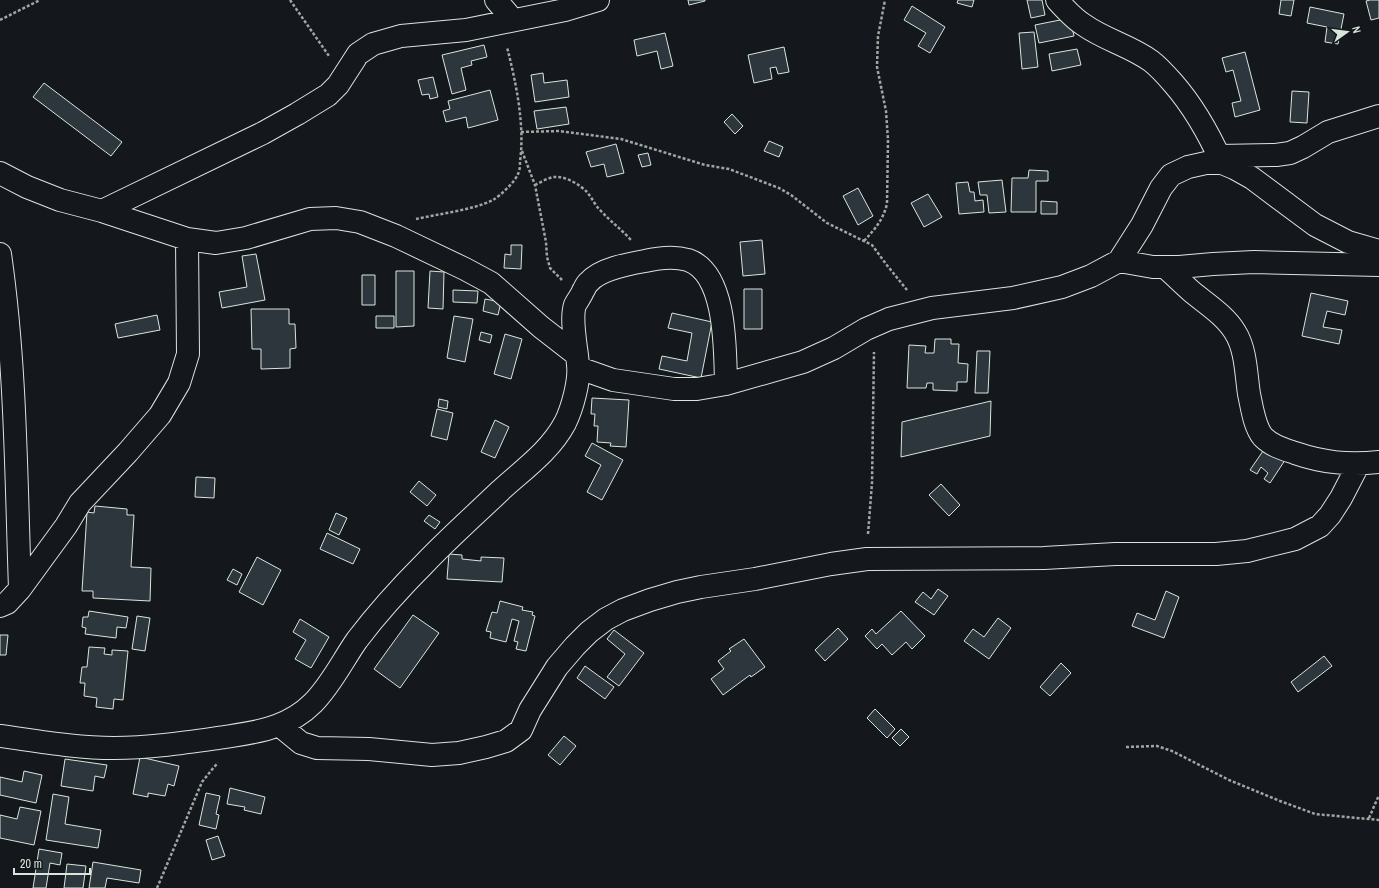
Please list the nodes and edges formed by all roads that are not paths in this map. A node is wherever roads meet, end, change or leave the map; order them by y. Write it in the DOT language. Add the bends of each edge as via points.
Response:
graph roads {
  1 [pos="496,0"];
  2 [pos="598,0"];
  3 [pos="1057,0"];
  4 [pos="507,21"];
  5 [pos="1379,116"];
  6 [pos="1220,160"];
  7 [pos="0,173"];
  8 [pos="102,211"];
  9 [pos="187,239"];
  10 [pos="1379,250"];
  11 [pos="0,254"];
  12 [pos="1119,261"];
  13 [pos="1379,265"];
  14 [pos="1166,268"];
  15 [pos="578,362"];
  16 [pos="726,384"];
  17 [pos="1379,462"];
  18 [pos="1357,464"];
  19 [pos="20,589"];
  20 [pos="0,606"];
  21 [pos="279,725"];
  22 [pos="0,736"];
  1 -- 4 [label="street"];
  2 -- 4 [label="street" via="565,10"];
  3 -- 6 [label="street" via="1083,25 1152,61 1162,70 1203,123"];
  4 -- 8 [label="street" via="466,30 401,36 373,44 358,54 338,85 328,95 242,143"];
  5 -- 6 [label="street" via="1328,132 1290,153"];
  6 -- 10 [label="street" via="1252,178 1315,225 1348,242"];
  6 -- 12 [label="street" via="1188,167 1171,175"];
  7 -- 8 [label="street" via="60,200"];
  8 -- 9 [label="street"];
  9 -- 15 [label="street" via="216,243 246,238 310,219 336,218 360,222 491,283"];
  9 -- 19 [label="street" via="188,354 179,383 160,415 80,503"];
  11 -- 19 [label="street" via="7,303 14,401"];
  12 -- 14 [label="street"];
  12 -- 16 [label="street" via="1091,276 1062,287 1013,298 924,310 889,319 803,362"];
  13 -- 14 [label="street" via="1254,262"];
  14 -- 18 [label="street" via="1236,332 1242,347 1252,408 1258,429 1263,436 1275,447 1307,457 1328,462"];
  15 -- 16 [label="street" via="613,380 674,389 697,389"];
  15 -- 16 [label="street" via="575,306 589,281 604,272 648,260 689,260 707,275 721,309 725,335"];
  15 -- 21 [label="street" via="570,412 563,427 548,447 391,597 314,702 298,715"];
  17 -- 18 [label="street"];
  18 -- 21 [label="street" via="1341,498 1320,526 1295,539 1247,551 1044,558 867,559 701,587 650,600 623,610 589,632 557,667 530,710 521,730 506,741 486,748 432,755 369,749 317,748 301,743"];
  19 -- 20 [label="street" via="7,603"];
  21 -- 22 [label="street" via="187,742 114,748"];
}
